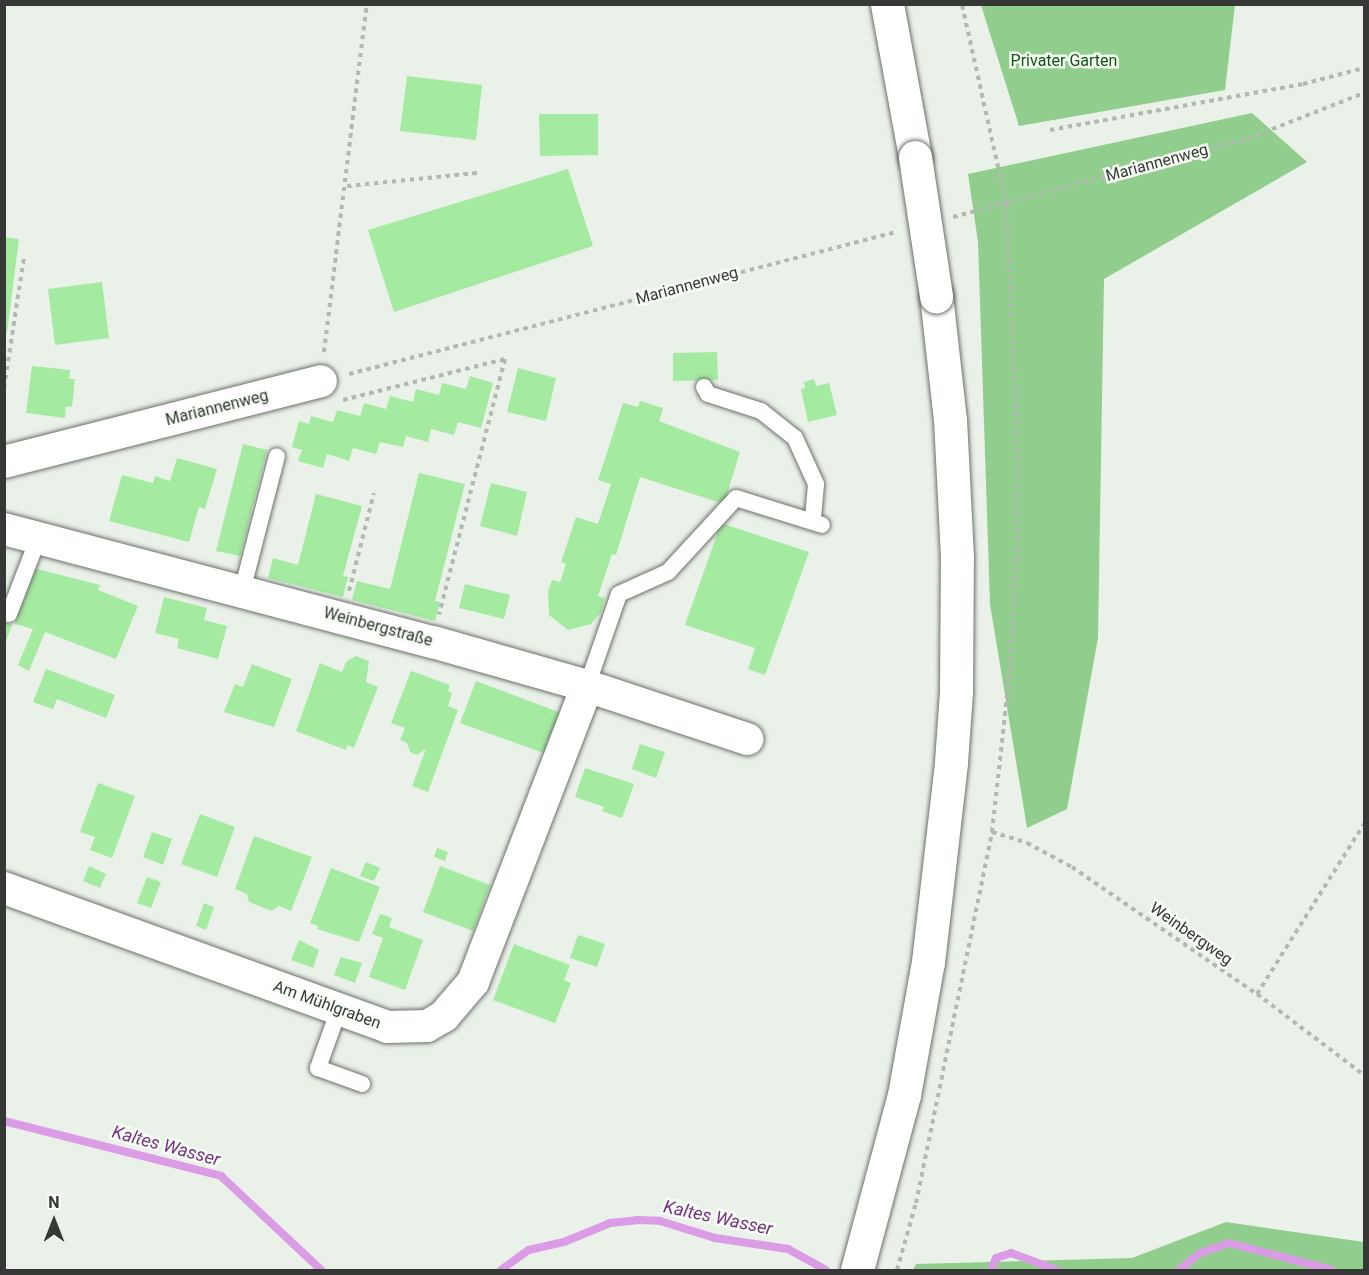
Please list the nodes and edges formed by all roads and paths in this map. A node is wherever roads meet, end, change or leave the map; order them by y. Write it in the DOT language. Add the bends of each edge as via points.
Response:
graph roads {
  1 [pos="367,4"];
  2 [pos="887,4"];
  3 [pos="962,4"];
  4 [pos="1365,68"];
  5 [pos="1365,93"];
  6 [pos="1050,130"];
  7 [pos="477,172"];
  8 [pos="347,186"];
  9 [pos="1006,203"];
  10 [pos="950,218"];
  11 [pos="905,230"];
  12 [pos="24,256"];
  13 [pos="704,387"];
  14 [pos="4,388"];
  15 [pos="332,391"];
  16 [pos="277,456"];
  17 [pos="4,462"];
  18 [pos="374,493"];
  19 [pos="4,529"];
  20 [pos="38,539"];
  21 [pos="242,591"];
  22 [pos="9,614"];
  23 [pos="343,618"];
  24 [pos="433,642"];
  25 [pos="587,686"];
  26 [pos="747,739"];
  27 [pos="1365,824"];
  28 [pos="992,832"];
  29 [pos="4,888"];
  30 [pos="1257,994"];
  31 [pos="339,1009"];
  32 [pos="1365,1075"];
  33 [pos="362,1084"];
  34 [pos="898,1268"];
  35 [pos="856,1270"];
  1 -- 8 [label="path"];
  2 -- 35 [label="main road, bridge" via="915,157 950,420 957,557 956,692 928,962 904,1095"];
  3 -- 9 [label="path"];
  4 -- 6 [label="path" via="1302,84"];
  5 -- 9 [label="path, Mariannenweg" via="1248,139"];
  7 -- 8 [label="path"];
  8 -- 15 [label="path"];
  9 -- 10 [label="path, Mariannenweg"];
  9 -- 28 [label="path" via="1017,424 1017,550 1009,679"];
  11 -- 15 [label="path, Mariannenweg"];
  12 -- 14 [label="path"];
  13 -- 25 [label="lane" via="708,394 761,411 795,438 816,484 818,523 736,498 668,572 619,594"];
  15 -- 17 [label="street, Mariannenweg"];
  15 -- 24 [label="path" via="505,359"];
  16 -- 21 [label="lane"];
  18 -- 23 [label="path"];
  19 -- 20 [label="street, Weinbergstraße"];
  20 -- 21 [label="street, Weinbergstraße"];
  20 -- 22 [label="lane"];
  21 -- 23 [label="street, Weinbergstraße"];
  23 -- 24 [label="street, Weinbergstraße"];
  24 -- 25 [label="street, Weinbergstraße"];
  25 -- 26 [label="street, Weinbergstraße"];
  25 -- 31 [label="street, Am Mühlgraben" via="473,982 460,1000 427,1026 409,1029 387,1027"];
  27 -- 30 [label="path"];
  28 -- 30 [label="path, Weinbergweg" via="1027,843 1072,867"];
  28 -- 34 [label="path" via="916,1203"];
  29 -- 31 [label="street, Am Mühlgraben"];
  30 -- 32 [label="path, Weinbergweg"];
  31 -- 33 [label="lane" via="318,1068"];
}
